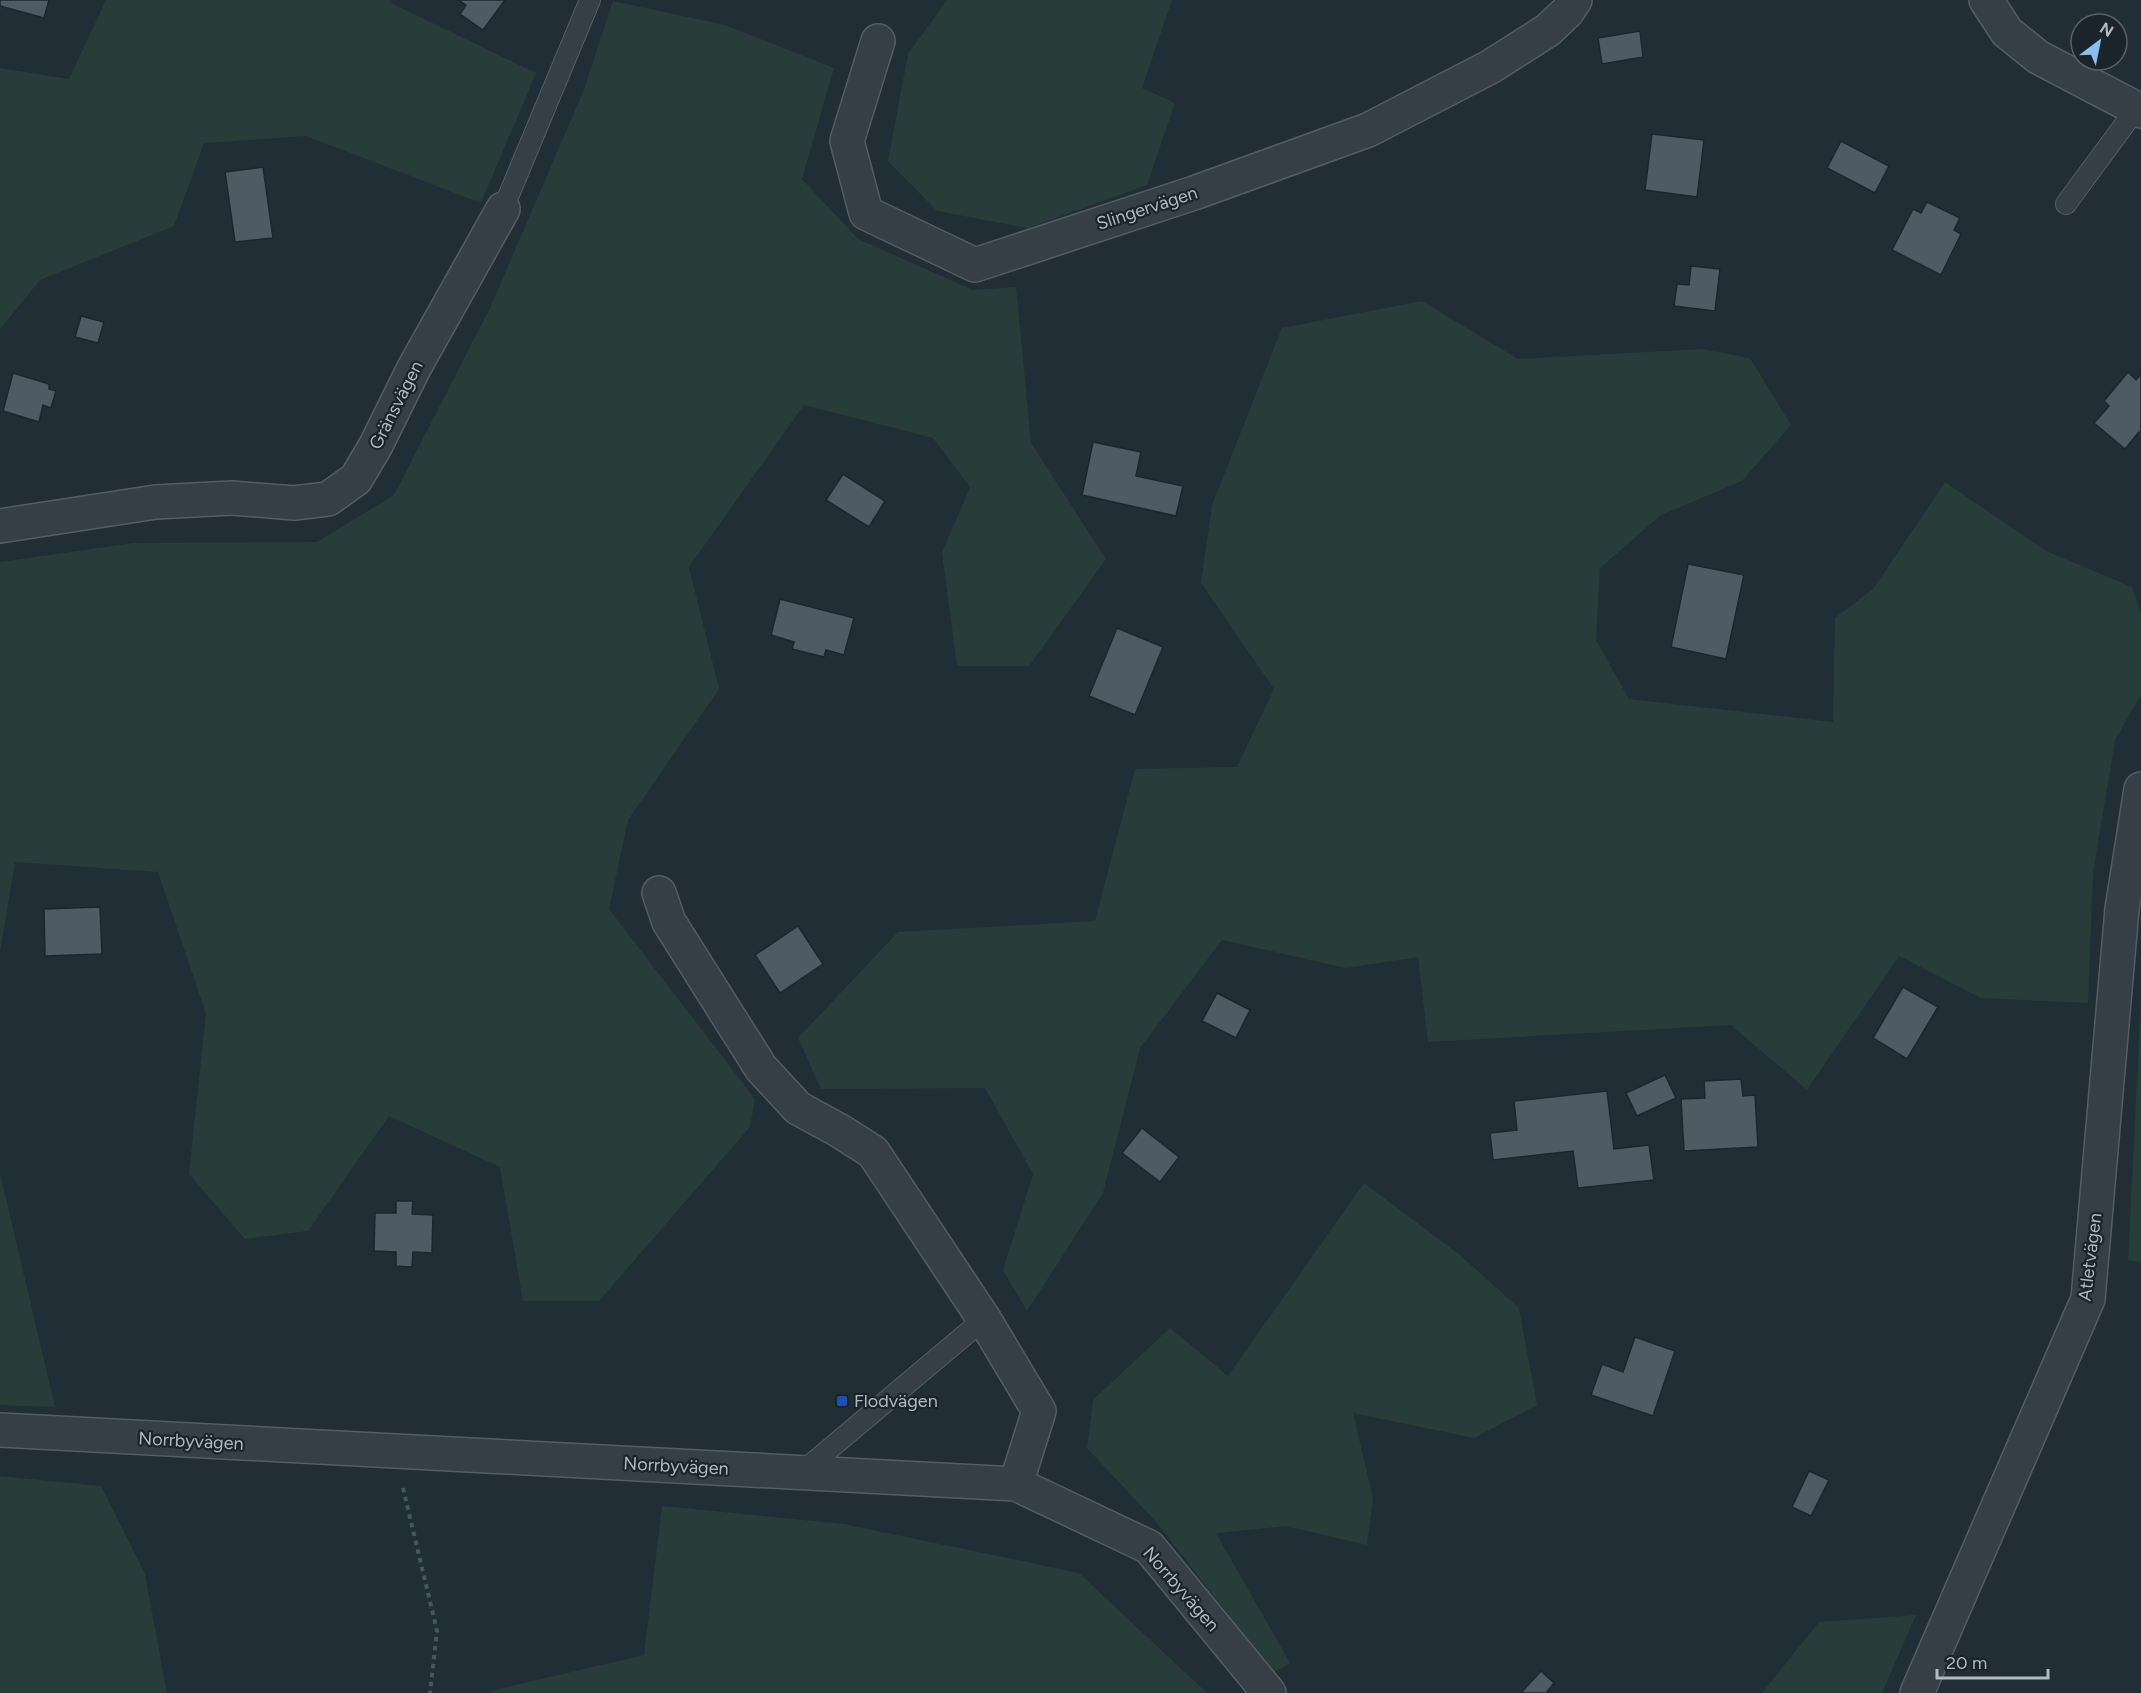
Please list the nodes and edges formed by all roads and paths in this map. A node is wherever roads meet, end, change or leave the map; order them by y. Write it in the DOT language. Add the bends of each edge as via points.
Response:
graph roads {
  1 [pos="590,0"];
  2 [pos="1575,0"];
  3 [pos="1986,0"];
  4 [pos="878,41"];
  5 [pos="2138,110"];
  6 [pos="2066,204"];
  7 [pos="503,209"];
  8 [pos="0,526"];
  9 [pos="2141,789"];
  10 [pos="659,893"];
  11 [pos="984,1319"];
  12 [pos="0,1431"];
  13 [pos="395,1452"];
  14 [pos="802,1472"];
  15 [pos="1016,1484"];
  16 [pos="430,1693"];
  17 [pos="1269,1693"];
  18 [pos="1917,1693"];
  1 -- 7 [label="lane, Gränsvägen"];
  2 -- 4 [label="street, Slingervägen" via="1548,30 1490,67 1368,130 975,265 866,213 847,141"];
  3 -- 5 [label="street" via="2007,32 2038,57"];
  5 -- 6 [label="lane"];
  7 -- 8 [label="street, Gränsvägen" via="356,479 328,499 294,503 232,498 156,502"];
  9 -- 18 [label="street, Atletvägen" via="2122,909 2088,1299"];
  10 -- 11 [label="street" via="669,922 761,1068 798,1108 873,1152"];
  11 -- 14 [label="lane"];
  11 -- 15 [label="street" via="1039,1411"];
  12 -- 13 [label="street, Norrbyvägen"];
  13 -- 14 [label="street, Norrbyvägen"];
  13 -- 16 [label="path" via="437,1631"];
  14 -- 15 [label="street, Norrbyvägen"];
  15 -- 17 [label="street, Norrbyvägen" via="1149,1547"];
}
